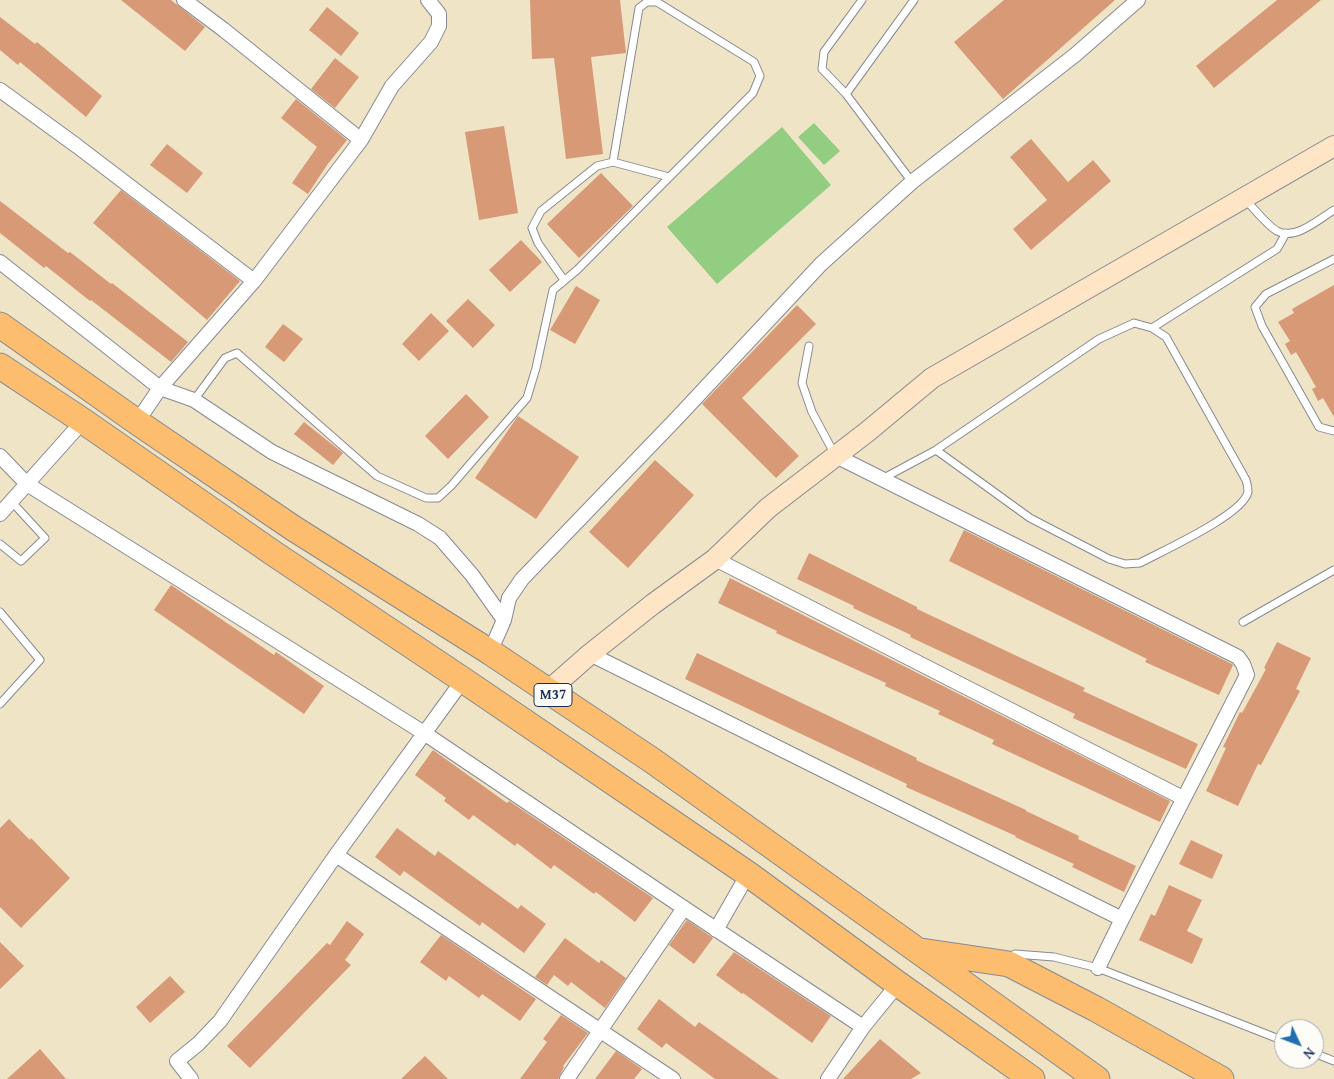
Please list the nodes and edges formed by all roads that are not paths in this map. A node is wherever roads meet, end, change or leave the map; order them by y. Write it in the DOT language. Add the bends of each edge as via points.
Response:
graph roads {
  1 [pos="184,0"];
  2 [pos="428,0"];
  3 [pos="862,0"];
  4 [pos="914,0"];
  5 [pos="1138,0"];
  6 [pos="0,90"];
  7 [pos="846,94"];
  8 [pos="361,140"];
  9 [pos="1334,146"];
  10 [pos="613,162"];
  11 [pos="669,177"];
  12 [pos="912,182"];
  13 [pos="1244,199"];
  14 [pos="1334,210"];
  15 [pos="1286,234"];
  16 [pos="1334,259"];
  17 [pos="0,262"];
  18 [pos="564,280"];
  19 [pos="254,281"];
  20 [pos="0,325"];
  21 [pos="1152,328"];
  22 [pos="809,346"];
  23 [pos="0,366"];
  24 [pos="160,388"];
  25 [pos="194,400"];
  26 [pos="83,421"];
  27 [pos="137,422"];
  28 [pos="1334,431"];
  29 [pos="936,450"];
  30 [pos="0,456"];
  31 [pos="836,456"];
  32 [pos="882,479"];
  33 [pos="27,484"];
  34 [pos="11,501"];
  35 [pos="0,514"];
  36 [pos="0,544"];
  37 [pos="715,558"];
  38 [pos="1334,570"];
  39 [pos="0,612"];
  40 [pos="504,620"];
  41 [pos="1243,622"];
  42 [pos="490,652"];
  43 [pos="590,654"];
  44 [pos="463,680"];
  45 [pos="548,691"];
  46 [pos="0,704"];
  47 [pos="424,733"];
  48 [pos="1183,798"];
  49 [pos="336,855"];
  50 [pos="748,874"];
  51 [pos="684,908"];
  52 [pos="1122,919"];
  53 [pos="716,930"];
  54 [pos="918,951"];
  55 [pos="1015,954"];
  56 [pos="1098,968"];
  57 [pos="898,984"];
  58 [pos="863,1027"];
  59 [pos="599,1031"];
  60 [pos="1274,1037"];
  61 [pos="191,1079"];
  62 [pos="566,1079"];
  63 [pos="673,1079"];
  64 [pos="828,1079"];
  65 [pos="1011,1079"];
  66 [pos="1032,1079"];
  67 [pos="1097,1079"];
  68 [pos="1221,1079"];
  1 -- 8 [label="street"];
  2 -- 8 [label="street" via="439,14 439,26 431,42 392,86"];
  3 -- 7 [label="lane" via="824,52 822,69"];
  4 -- 7 [label="lane"];
  5 -- 12 [label="street" via="1075,55"];
  6 -- 19 [label="street"];
  7 -- 12 [label="lane"];
  8 -- 19 [label="street"];
  9 -- 13 [label="street"];
  10 -- 11 [label="lane"];
  10 -- 11 [label="lane" via="639,8 647,2 657,2 754,62 760,76 753,93"];
  10 -- 18 [label="lane" via="597,166 541,211 532,228 538,243"];
  11 -- 18 [label="lane"];
  12 -- 40 [label="street" via="821,264 522,579 509,598"];
  13 -- 15 [label="lane" via="1276,231"];
  13 -- 31 [label="street" via="932,378"];
  14 -- 15 [label="lane" via="1296,232"];
  15 -- 21 [label="lane" via="1277,248"];
  16 -- 28 [label="lane" via="1266,294 1255,307 1262,326 1319,427"];
  17 -- 24 [label="street"];
  18 -- 25 [label="lane" via="553,290 527,398 438,498 426,498 376,476 237,353 225,358"];
  19 -- 24 [label="street"];
  20 -- 27 [label="highway, M37"];
  21 -- 29 [label="lane" via="1134,323 1099,340"];
  21 -- 29 [label="lane" via="1166,337 1246,480 1248,492 1224,518 1140,563 1125,564 1108,559 1030,518"];
  22 -- 31 [label="lane" via="802,383 812,412"];
  23 -- 26 [label="highway, M37"];
  24 -- 25 [label="street"];
  24 -- 27 [label="street"];
  25 -- 40 [label="street" via="272,452 440,538"];
  26 -- 33 [label="street"];
  26 -- 44 [label="highway, M37"];
  27 -- 42 [label="highway, M37" via="293,528"];
  29 -- 32 [label="lane"];
  30 -- 33 [label="street"];
  31 -- 32 [label="street"];
  31 -- 37 [label="street" via="768,508"];
  32 -- 48 [label="street" via="1238,657 1247,675"];
  33 -- 34 [label="street"];
  33 -- 47 [label="street"];
  34 -- 35 [label="street"];
  34 -- 36 [label="lane" via="45,538 21,561"];
  37 -- 43 [label="street"];
  37 -- 48 [label="street"];
  38 -- 41 [label="lane"];
  39 -- 46 [label="lane" via="40,660"];
  40 -- 42 [label="street"];
  42 -- 45 [label="highway, M37"];
  43 -- 45 [label="street"];
  43 -- 52 [label="street"];
  44 -- 47 [label="street"];
  44 -- 50 [label="highway, M37"];
  45 -- 54 [label="highway, M37" via="653,761"];
  47 -- 49 [label="street"];
  47 -- 51 [label="street"];
  48 -- 52 [label="street"];
  49 -- 59 [label="street"];
  49 -- 61 [label="street" via="220,1021 177,1061"];
  50 -- 53 [label="street"];
  50 -- 57 [label="highway, M37"];
  51 -- 53 [label="street"];
  51 -- 59 [label="street"];
  52 -- 56 [label="street"];
  53 -- 58 [label="street"];
  54 -- 67 [label="highway, M37"];
  54 -- 68 [label="highway" via="1009,964"];
  55 -- 56 [label="lane" via="1054,958"];
  56 -- 60 [label="lane"];
  57 -- 58 [label="street"];
  57 -- 65 [label="highway"];
  57 -- 66 [label="highway, M37"];
  58 -- 64 [label="street"];
  59 -- 62 [label="street"];
  59 -- 63 [label="street"];
}
